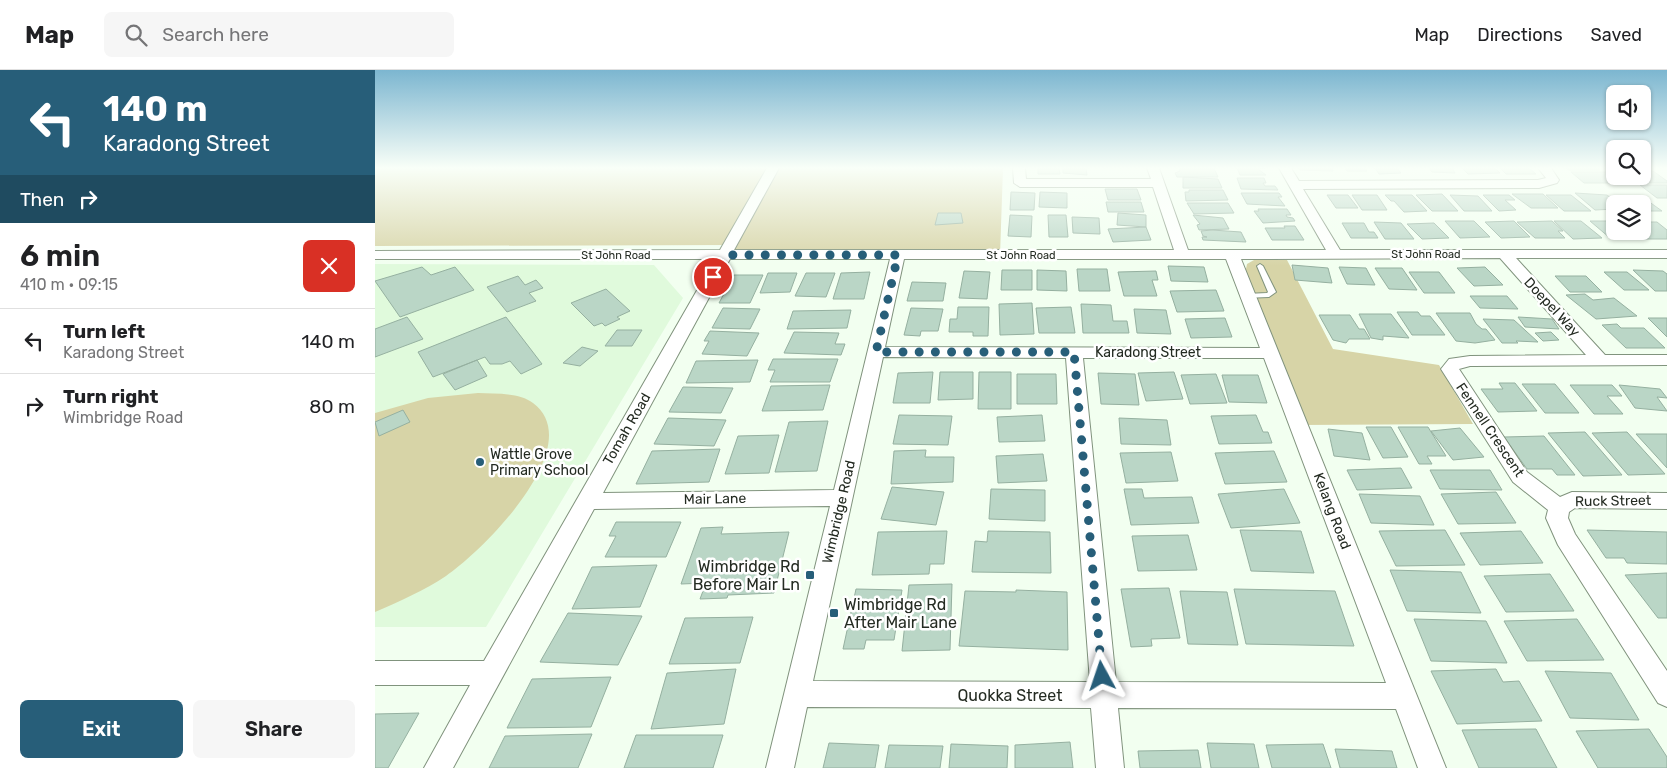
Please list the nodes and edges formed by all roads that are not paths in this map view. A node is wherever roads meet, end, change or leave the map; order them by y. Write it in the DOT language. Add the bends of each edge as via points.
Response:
graph roads {
  1 [pos="755,201"];
  2 [pos="1164,201"];
  3 [pos="1304,201"];
  4 [pos="1504,254"];
  5 [pos="1667,254"];
  6 [pos="375,255"];
  7 [pos="726,255"];
  8 [pos="898,255"];
  9 [pos="1183,255"];
  10 [pos="1231,255"];
  11 [pos="1336,255"];
  12 [pos="1260,266"];
  13 [pos="1246,296"];
  14 [pos="876,352"];
  15 [pos="1074,352"];
  16 [pos="1270,353"];
  17 [pos="1600,360"];
  18 [pos="1667,360"];
  19 [pos="843,498"];
  20 [pos="586,501"];
  21 [pos="1667,501"];
  22 [pos="1560,507"];
  23 [pos="375,673"];
  24 [pos="491,673"];
  25 [pos="797,694"];
  26 [pos="1667,694"];
  27 [pos="1104,696"];
  28 [pos="1403,696"];
  29 [pos="438,768"];
  30 [pos="779,768"];
  31 [pos="1110,768"];
  32 [pos="1432,768"];
  1 -- 7 [label="street, Tomah Road"];
  2 -- 9 [label="street"];
  3 -- 11 [label="street"];
  4 -- 5 [label="street, St John Road"];
  4 -- 11 [label="street, St John Road"];
  4 -- 17 [label="street, Doepel Way"];
  6 -- 7 [label="street, St John Road"];
  7 -- 8 [label="street, St John Road"];
  7 -- 20 [label="street, Tomah Road"];
  8 -- 9 [label="street, St John Road"];
  8 -- 14 [label="street, Wimbridge Road"];
  9 -- 10 [label="street, St John Road"];
  10 -- 11 [label="street, St John Road"];
  10 -- 13 [label="street, Kelang Road"];
  12 -- 13 [label="lane" via="1272,292 1264,296"];
  13 -- 16 [label="street, Kelang Road"];
  14 -- 15 [label="street, Karadong Street"];
  14 -- 19 [label="street, Wimbridge Road"];
  15 -- 16 [label="street, Karadong Street"];
  15 -- 27 [label="street"];
  16 -- 28 [label="street, Kelang Road"];
  17 -- 18 [label="street, Fennell Crescent"];
  17 -- 22 [label="street, Fennell Crescent" via="1470,360 1455,363 1450,369 1520,477"];
  19 -- 20 [label="street, Mair Lane"];
  19 -- 25 [label="street, Wimbridge Road"];
  20 -- 24 [label="street, Tomah Road"];
  21 -- 22 [label="street, Ruck Street" via="1572,500"];
  22 -- 26 [label="street" via="1557,518 1566,538"];
  23 -- 24 [label="street"];
  24 -- 29 [label="street, Tomah Road"];
  25 -- 27 [label="street, Quokka Street"];
  25 -- 30 [label="street, Wimbridge Road"];
  27 -- 28 [label="street, Quokka Street"];
  27 -- 31 [label="street"];
  28 -- 32 [label="street, Kelang Road"];
}
